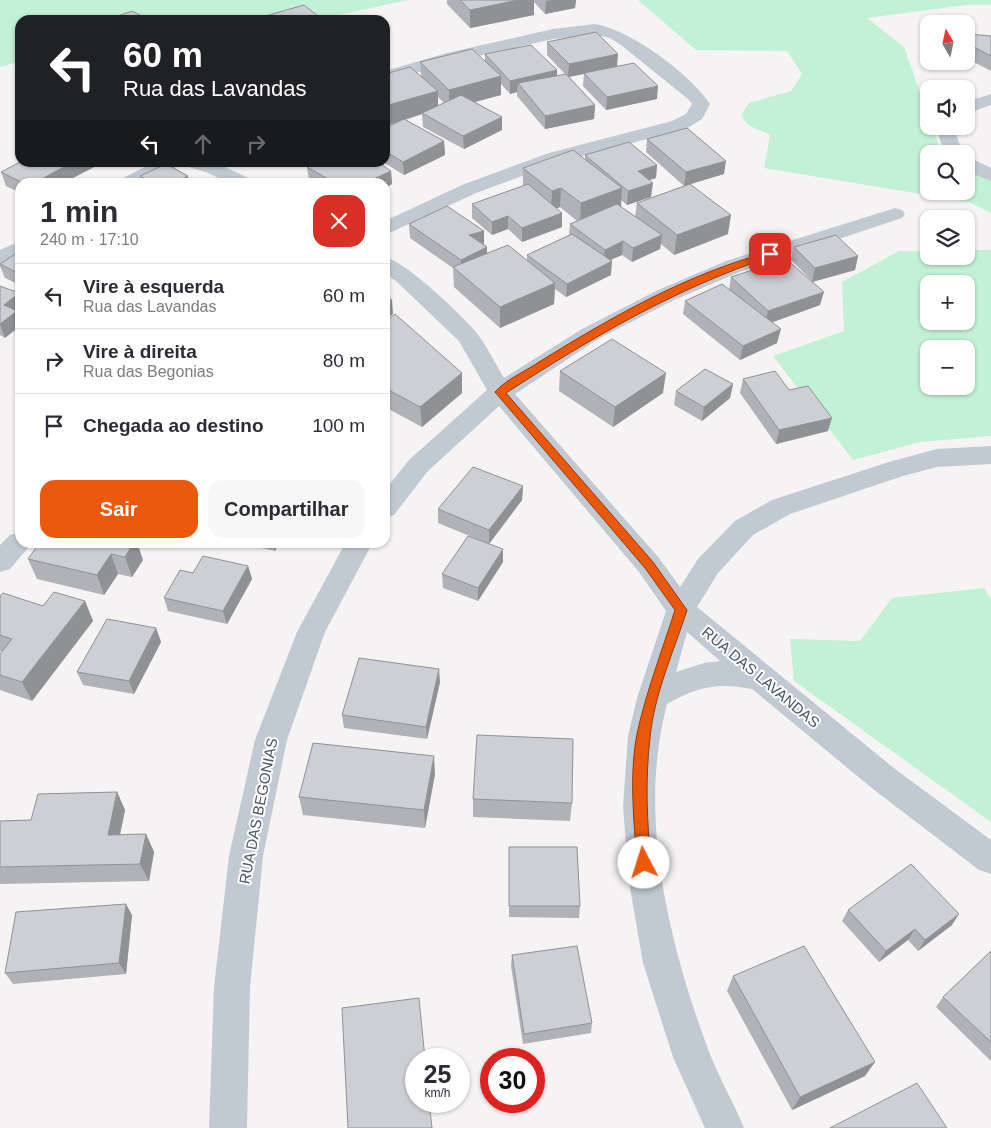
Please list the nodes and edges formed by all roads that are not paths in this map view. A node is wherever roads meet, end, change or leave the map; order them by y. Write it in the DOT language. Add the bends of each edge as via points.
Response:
graph roads {
  1 [pos="390,76"];
  2 [pos="991,99"];
  3 [pos="975,105"];
  4 [pos="161,167"];
  5 [pos="215,167"];
  6 [pos="975,169"];
  7 [pos="991,175"];
  8 [pos="138,178"];
  9 [pos="234,178"];
  10 [pos="895,214"];
  11 [pos="390,227"];
  12 [pos="15,250"];
  13 [pos="0,259"];
  14 [pos="390,267"];
  15 [pos="500,392"];
  16 [pos="991,455"];
  17 [pos="390,502"];
  18 [pos="15,547"];
  19 [pos="357,548"];
  20 [pos="0,562"];
  21 [pos="681,610"];
  22 [pos="760,678"];
  23 [pos="652,698"];
  24 [pos="991,859"];
  25 [pos="228,1128"];
  26 [pos="725,1128"];
  1 -- 11 [label="street" via="562,32 605,31 626,40 695,95 701,104 693,119 679,125 556,157 469,189"];
  2 -- 3 [label="street"];
  4 -- 8 [label="street"];
  5 -- 9 [label="street"];
  6 -- 7 [label="street"];
  10 -- 15 [label="street" via="734,266 666,295 590,334"];
  12 -- 13 [label="street"];
  14 -- 15 [label="street, RUA DAS LAVANDAS" via="412,282 468,337"];
  15 -- 17 [label="street" via="418,466"];
  15 -- 21 [label="street, RUA DAS LAVANDAS" via="649,565"];
  16 -- 21 [label="street" via="937,458 781,507 744,528 708,566"];
  18 -- 20 [label="street"];
  19 -- 25 [label="street, RUA DAS BEGONIAS" via="311,632 270,740 246,856 232,987"];
  21 -- 22 [label="street, RUA DAS LAVANDAS"];
  21 -- 23 [label="street"];
  22 -- 23 [label="street" via="733,672 710,673 685,679"];
  22 -- 24 [label="street, RUA DAS LAVANDAS" via="884,779"];
  23 -- 26 [label="street" via="643,736 640,807 646,882 661,963 692,1057"];
}
